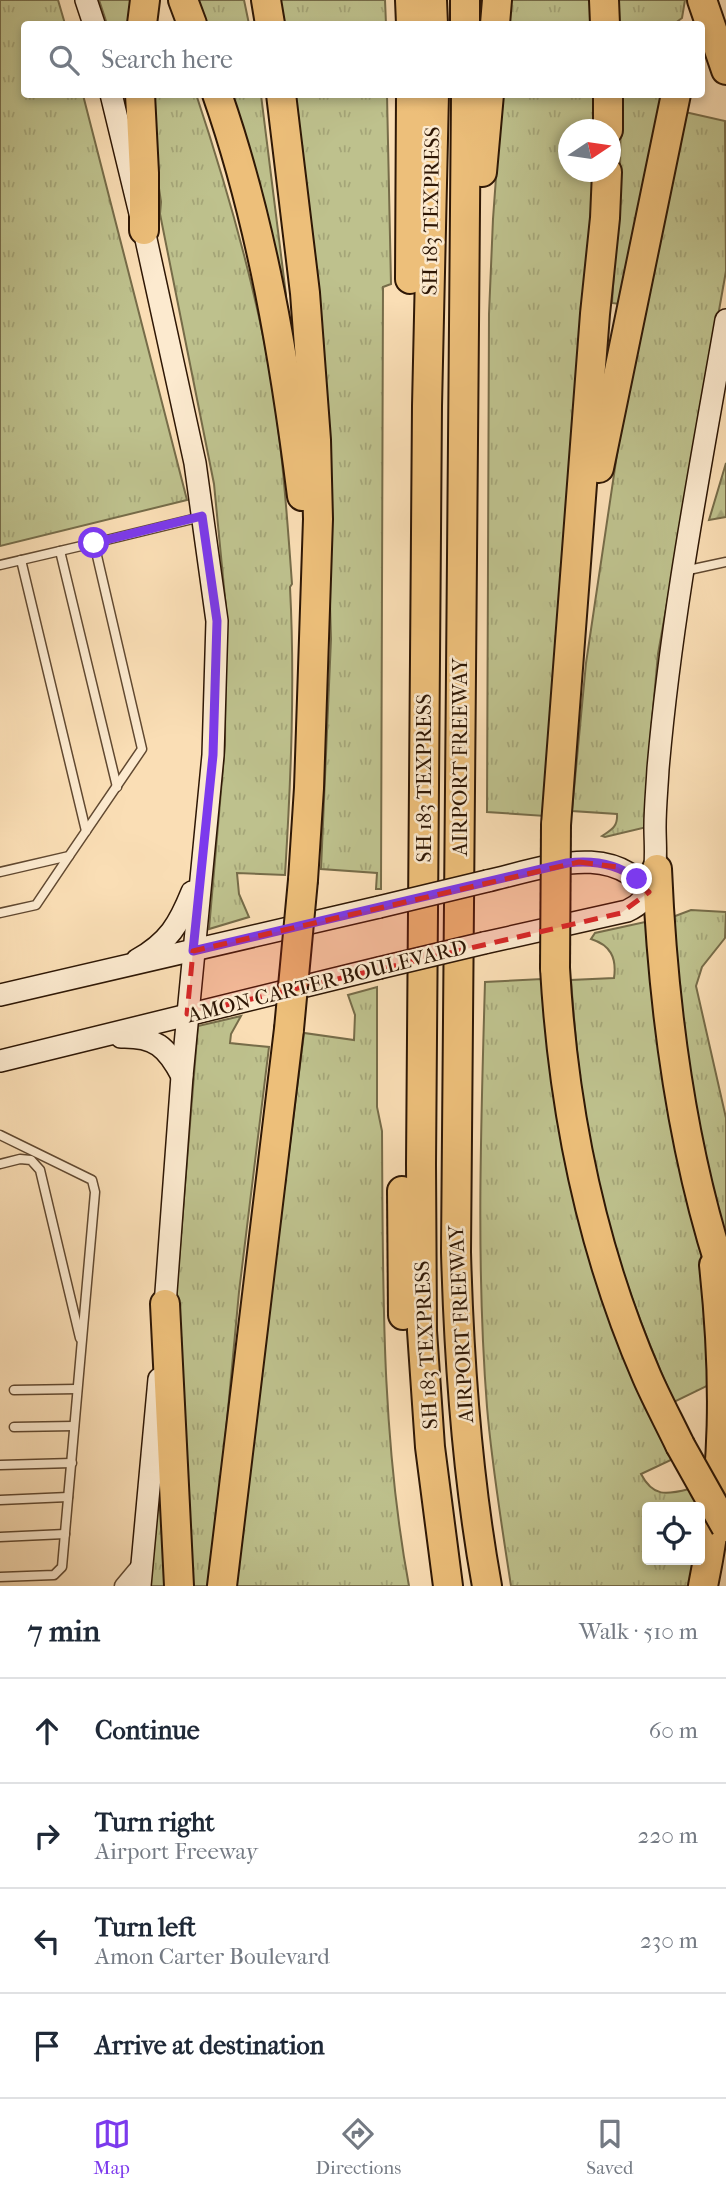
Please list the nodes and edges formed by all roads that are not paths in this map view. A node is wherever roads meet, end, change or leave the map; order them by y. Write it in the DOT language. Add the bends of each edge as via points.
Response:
graph roads {
  1 [pos="86,0"];
  2 [pos="145,0"];
  3 [pos="183,0"];
  4 [pos="266,0"];
  5 [pos="410,0"];
  6 [pos="432,0"];
  7 [pos="447,0"];
  8 [pos="464,0"];
  9 [pos="497,0"];
  10 [pos="604,0"];
  11 [pos="696,0"];
  12 [pos="702,0"];
  13 [pos="93,21"];
  14 [pos="142,21"];
  15 [pos="191,21"];
  16 [pos="270,21"];
  17 [pos="411,21"];
  18 [pos="433,21"];
  19 [pos="448,21"];
  20 [pos="465,21"];
  21 [pos="495,21"];
  22 [pos="606,21"];
  23 [pos="692,21"];
  24 [pos="726,70"];
  25 [pos="112,98"];
  26 [pos="140,98"];
  27 [pos="218,98"];
  28 [pos="281,98"];
  29 [pos="411,98"];
  30 [pos="433,98"];
  31 [pos="449,98"];
  32 [pos="466,98"];
  33 [pos="489,98"];
  34 [pos="608,98"];
  35 [pos="675,98"];
  36 [pos="608,119"];
  37 [pos="606,182"];
  38 [pos="144,230"];
  39 [pos="726,320"];
  40 [pos="464,354"];
  41 [pos="202,516"];
  42 [pos="94,543"];
  43 [pos="60,551"];
  44 [pos="578,559"];
  45 [pos="21,560"];
  46 [pos="726,562"];
  47 [pos="0,565"];
  48 [pos="684,571"];
  49 [pos="313,697"];
  50 [pos="117,787"];
  51 [pos="86,831"];
  52 [pos="69,856"];
  53 [pos="201,870"];
  54 [pos="0,872"];
  55 [pos="655,890"];
  56 [pos="0,913"];
  57 [pos="193,951"];
  58 [pos="118,968"];
  59 [pos="0,995"];
  60 [pos="187,1014"];
  61 [pos="98,1037"];
  62 [pos="0,1061"];
  63 [pos="182,1076"];
  64 [pos="0,1135"];
  65 [pos="0,1164"];
  66 [pos="712,1242"];
  67 [pos="726,1284"];
  68 [pos="165,1304"];
  69 [pos="81,1345"];
  70 [pos="77,1389"];
  71 [pos="14,1390"];
  72 [pos="74,1426"];
  73 [pos="14,1427"];
  74 [pos="72,1463"];
  75 [pos="0,1465"];
  76 [pos="68,1497"];
  77 [pos="0,1500"];
  78 [pos="726,1528"];
  79 [pos="65,1534"];
  80 [pos="0,1537"];
  81 [pos="143,1562"];
  82 [pos="0,1577"];
  83 [pos="123,1586"];
  84 [pos="140,1586"];
  85 [pos="179,1586"];
  86 [pos="222,1586"];
  87 [pos="429,1586"];
  88 [pos="448,1586"];
  89 [pos="466,1586"];
  90 [pos="487,1586"];
  91 [pos="703,1586"];
  1 -- 13 [label="main road"];
  2 -- 14 [label="highway"];
  3 -- 15 [label="highway"];
  4 -- 16 [label="highway"];
  5 -- 17 [label="highway"];
  6 -- 18 [label="highway"];
  7 -- 19 [label="highway"];
  8 -- 20 [label="highway"];
  9 -- 21 [label="highway"];
  10 -- 22 [label="highway"];
  11 -- 23 [label="highway"];
  12 -- 24 [label="highway"];
  25 -- 38 [label="main road"];
  26 -- 38 [label="highway"];
  27 -- 49 [label="highway" via="271,298 295,441 309,563"];
  28 -- 49 [label="highway" via="305,293 316,440"];
  29 -- 87 [label="highway" via="402,1253 411,1446"];
  30 -- 88 [label="highway, SH 183 TEXPRESS" via="422,1331 430,1447"];
  31 -- 89 [label="highway, SH 183 TEXPRESS" via="439,1225 445,1412"];
  32 -- 40 [label="highway, AIRPORT FREEWAY"];
  33 -- 40 [label="highway"];
  34 -- 36 [label="highway"];
  35 -- 44 [label="highway"];
  37 -- 44 [label="highway"];
  38 -- 41 [label="main road" via="195,463"];
  39 -- 48 [label="main road"];
  40 -- 90 [label="highway, AIRPORT FREEWAY" via="456,1264 465,1420"];
  41 -- 42 [label="lane"];
  41 -- 53 [label="main road" via="217,621 213,755"];
  42 -- 43 [label="lane"];
  42 -- 50 [label="lane" via="142,750"];
  43 -- 45 [label="lane"];
  43 -- 50 [label="lane"];
  44 -- 78 [label="highway, bridge" via="556,825 555,968 567,1099 584,1182 623,1312 647,1376"];
  45 -- 47 [label="lane"];
  45 -- 51 [label="lane"];
  46 -- 48 [label="lane"];
  48 -- 55 [label="main road" via="662,720"];
  49 -- 86 [label="highway, bridge" via="289,1029"];
  50 -- 51 [label="lane"];
  51 -- 52 [label="lane"];
  52 -- 54 [label="lane"];
  52 -- 56 [label="lane" via="36,905"];
  53 -- 57 [label="main road"];
  53 -- 58 [label="main road" via="180,922 150,953"];
  55 -- 57 [label="main road, bridge" via="618,867 567,863"];
  55 -- 60 [label="main road, AMON CARTER BOULEVARD, bridge" via="621,913"];
  55 -- 66 [label="highway" via="676,1069"];
  57 -- 58 [label="main road"];
  57 -- 60 [label="main road"];
  58 -- 59 [label="main road"];
  60 -- 61 [label="main road, AMON CARTER BOULEVARD"];
  60 -- 63 [label="main road"];
  61 -- 62 [label="main road, AMON CARTER BOULEVARD"];
  61 -- 63 [label="main road" via="136,1037 158,1043"];
  63 -- 68 [label="main road"];
  64 -- 69 [label="lane" via="92,1180 95,1192"];
  65 -- 69 [label="lane" via="31,1160 40,1170"];
  66 -- 67 [label="highway"];
  66 -- 91 [label="highway" via="723,1356 723,1423"];
  68 -- 81 [label="main road"];
  68 -- 85 [label="highway"];
  69 -- 70 [label="lane"];
  70 -- 71 [label="lane"];
  70 -- 72 [label="lane"];
  72 -- 73 [label="lane"];
  72 -- 74 [label="lane"];
  74 -- 75 [label="lane"];
  74 -- 76 [label="lane"];
  76 -- 77 [label="lane"];
  76 -- 79 [label="lane"];
  79 -- 80 [label="lane"];
  79 -- 82 [label="lane" via="62,1567 54,1575"];
  81 -- 83 [label="street"];
  81 -- 84 [label="main road"];
}
